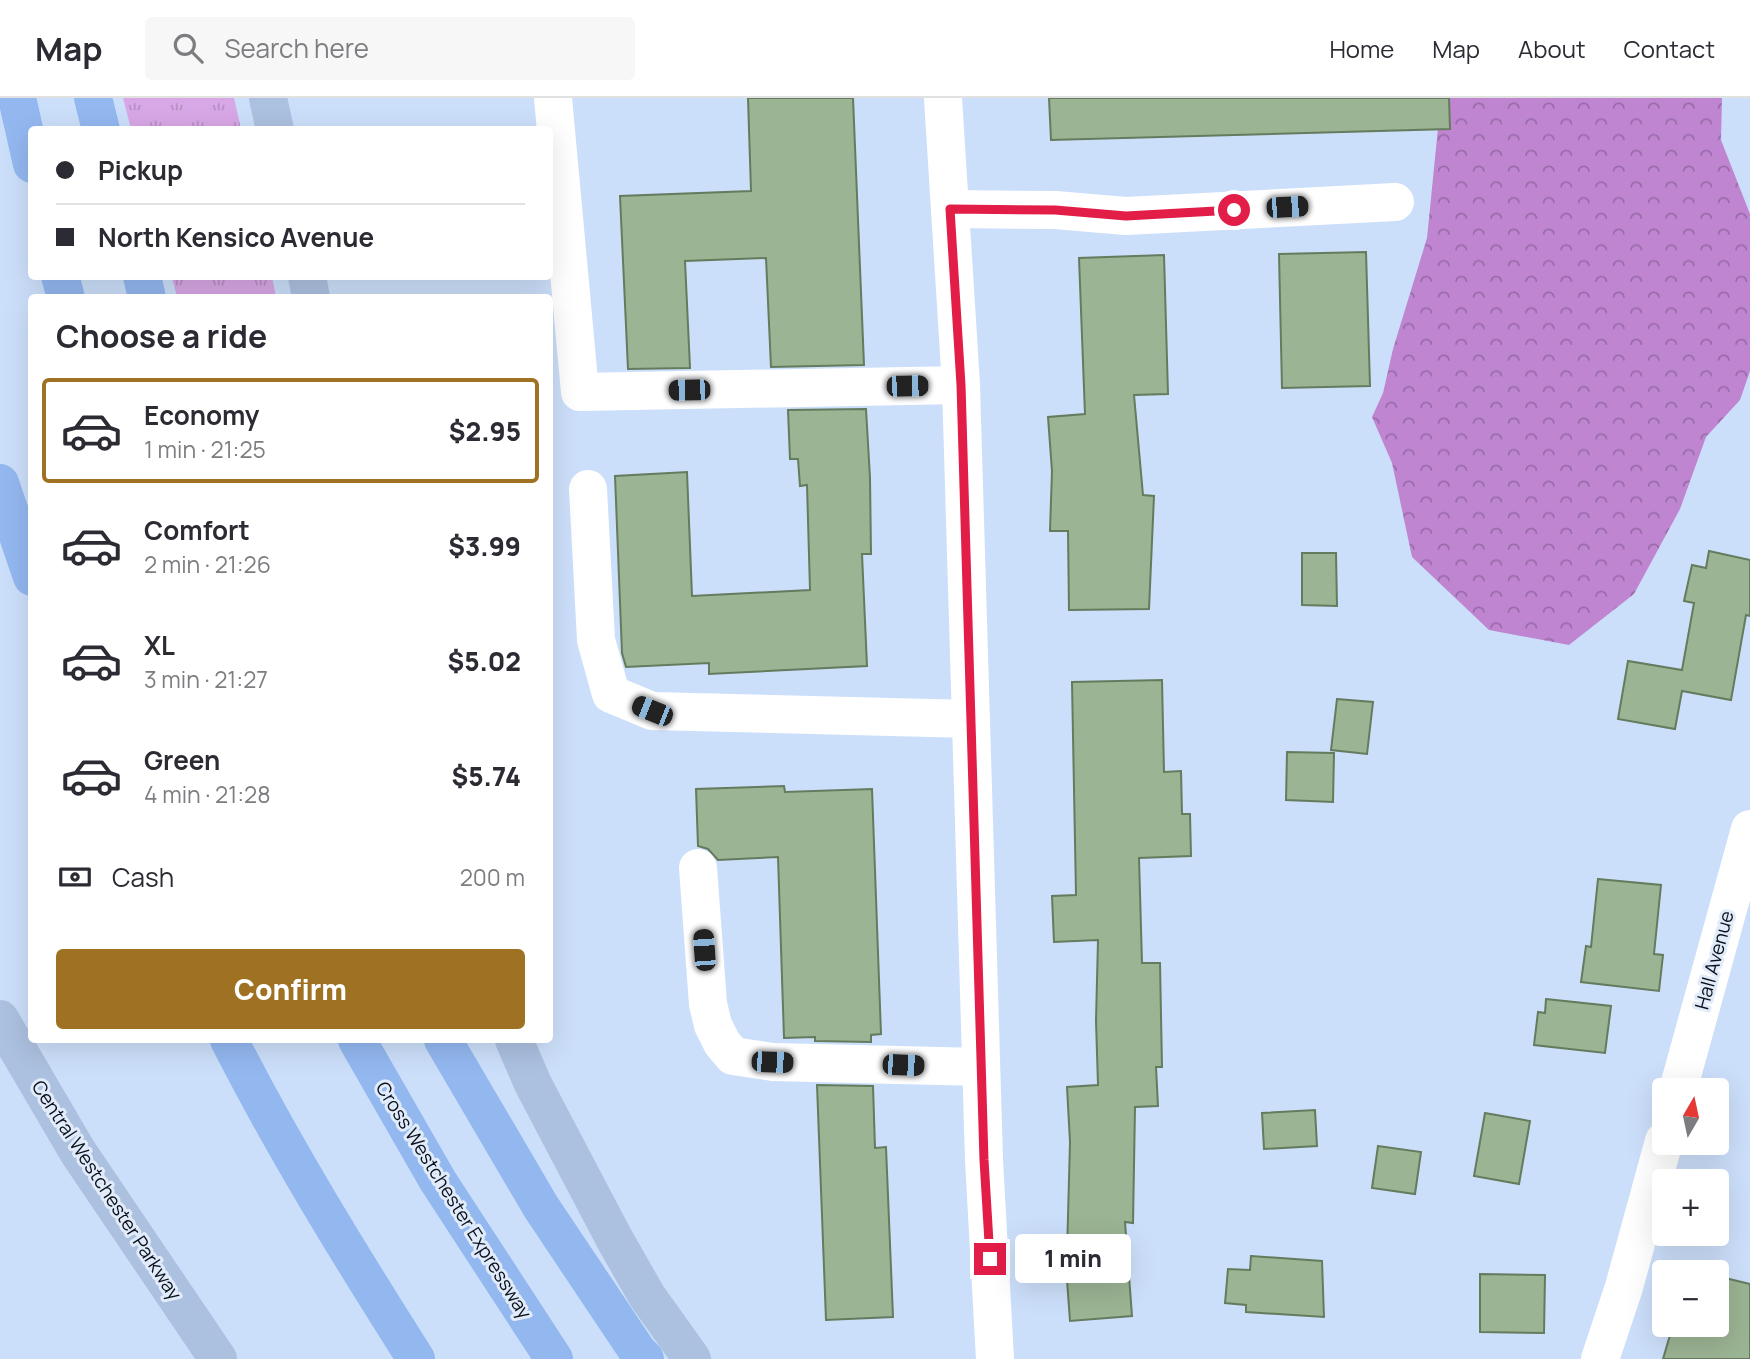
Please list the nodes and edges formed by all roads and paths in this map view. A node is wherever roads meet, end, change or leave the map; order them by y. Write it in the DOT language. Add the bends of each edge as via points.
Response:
graph roads {
  1 [pos="16,98"];
  2 [pos="93,98"];
  3 [pos="268,98"];
  4 [pos="553,98"];
  5 [pos="943,98"];
  6 [pos="100,126"];
  7 [pos="274,126"];
  8 [pos="28,148"];
  9 [pos="1395,202"];
  10 [pos="950,209"];
  11 [pos="961,385"];
  12 [pos="0,483"];
  13 [pos="589,489"];
  14 [pos="28,565"];
  15 [pos="971,719"];
  16 [pos="1750,829"];
  17 [pos="698,868"];
  18 [pos="0,1018"];
  19 [pos="231,1043"];
  20 [pos="359,1043"];
  21 [pos="445,1043"];
  22 [pos="515,1043"];
  23 [pos="981,1067"];
  24 [pos="1681,1078"];
  25 [pos="1660,1155"];
  26 [pos="218,1359"];
  27 [pos="416,1359"];
  28 [pos="554,1359"];
  29 [pos="645,1359"];
  30 [pos="692,1359"];
  31 [pos="995,1359"];
  32 [pos="1600,1359"];
  1 -- 8 [label="highway"];
  2 -- 6 [label="highway"];
  3 -- 7 [label="main road"];
  4 -- 11 [label="street" via="580,392"];
  5 -- 10 [label="street"];
  9 -- 10 [label="street" via="1126,216"];
  10 -- 11 [label="street"];
  11 -- 15 [label="street"];
  12 -- 14 [label="highway"];
  13 -- 15 [label="street" via="596,639 611,694 652,711"];
  15 -- 23 [label="street"];
  16 -- 24 [label="street, Hall Avenue"];
  17 -- 23 [label="street" via="708,1004 713,1025 733,1056 772,1062"];
  18 -- 26 [label="main road, Central Westchester Parkway" via="78,1152"];
  19 -- 27 [label="highway" via="340,1240"];
  20 -- 28 [label="highway, Cross Westchester Expressway" via="438,1181"];
  21 -- 29 [label="highway" via="541,1207"];
  22 -- 30 [label="main road" via="615,1240 647,1296"];
  23 -- 31 [label="street"];
  25 -- 32 [label="street"];
}
